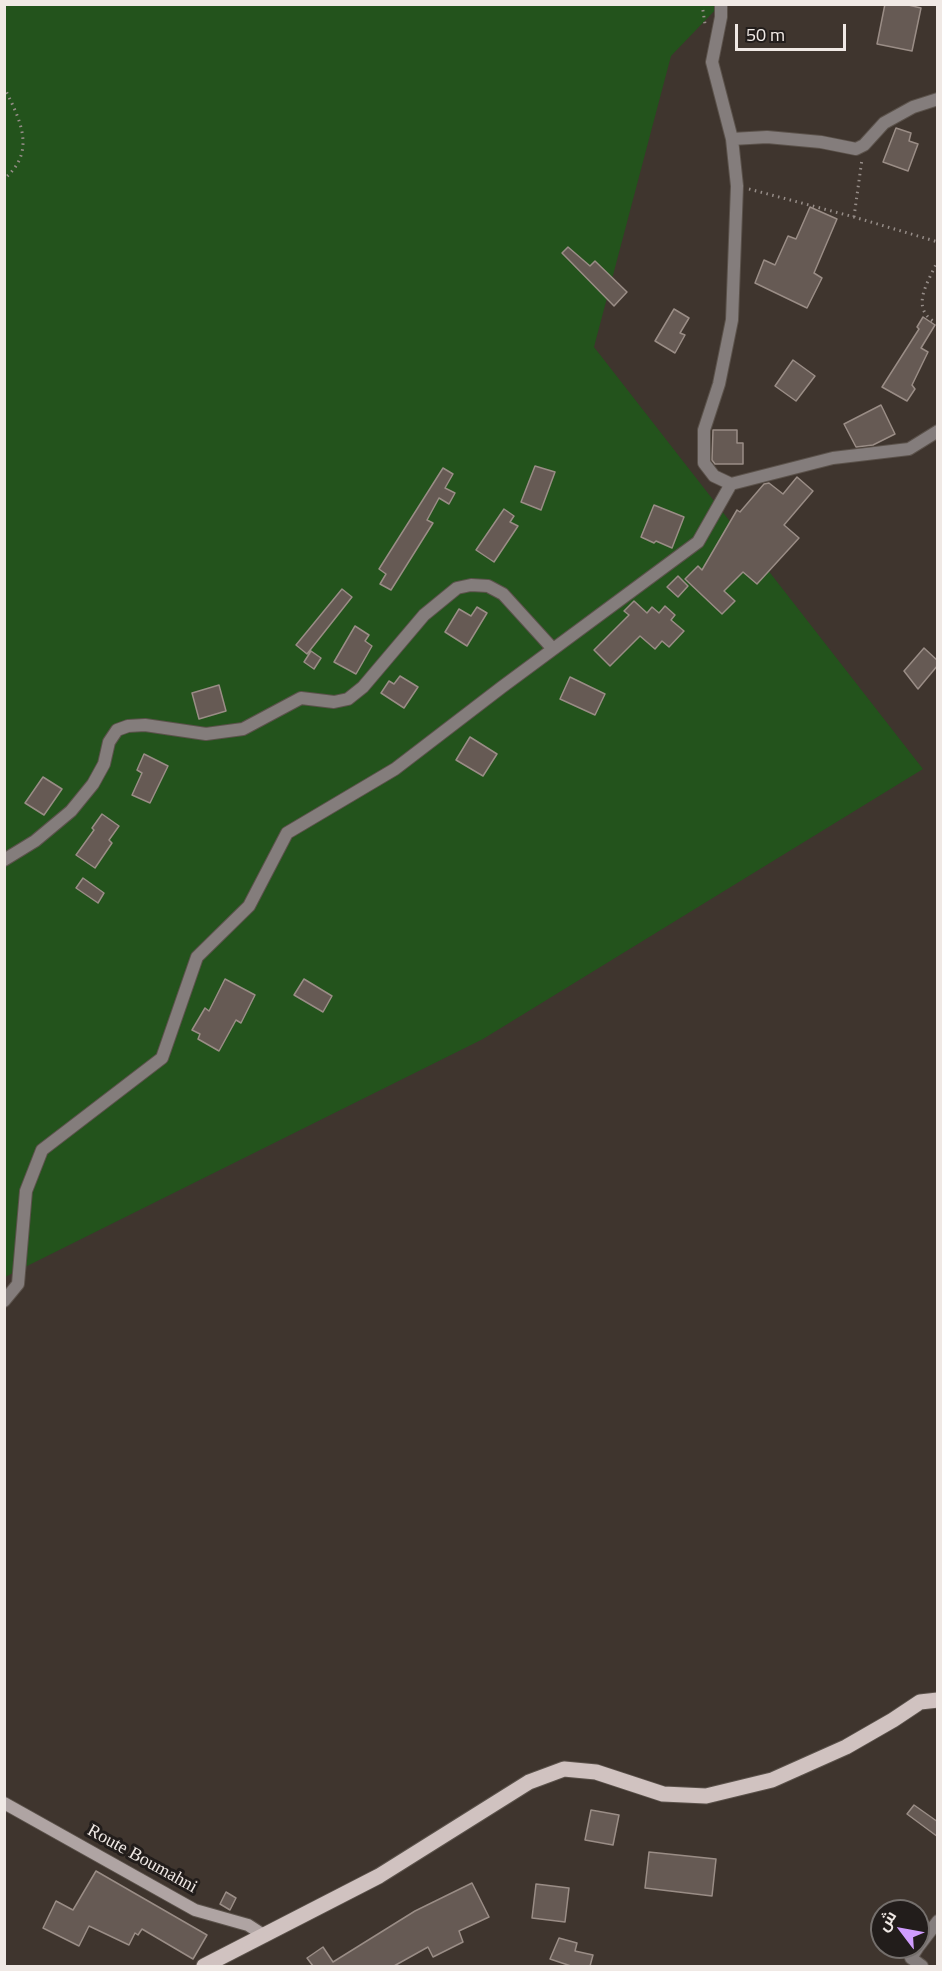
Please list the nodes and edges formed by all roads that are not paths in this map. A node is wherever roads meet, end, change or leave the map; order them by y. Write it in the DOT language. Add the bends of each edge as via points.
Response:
graph roads {
  1 [pos="721,4"];
  2 [pos="938,99"];
  3 [pos="732,139"];
  4 [pos="938,431"];
  5 [pos="731,484"];
  6 [pos="553,649"];
  7 [pos="4,860"];
  8 [pos="4,1301"];
  9 [pos="938,1700"];
  10 [pos="4,1803"];
  11 [pos="265,1936"];
  12 [pos="204,1966"];
  1 -- 3 [label="street" via="712,62"];
  2 -- 3 [label="street" via="884,123 856,149 767,137"];
  3 -- 5 [label="street" via="737,186 732,320 719,384 704,430 704,464 714,476"];
  4 -- 5 [label="street" via="909,449 833,458"];
  5 -- 6 [label="street" via="698,542"];
  6 -- 7 [label="street" via="502,594 488,586 457,588 424,615 363,687 348,699 334,702 301,698 243,729 206,734 146,725 117,730 93,784 71,811"];
  6 -- 8 [label="street" via="395,770 287,833 249,906 197,957 162,1058 42,1150 26,1191 18,1284"];
  9 -- 11 [label="main road" via="920,1701 846,1747 772,1780 706,1796 663,1794 596,1772 564,1769 529,1782 379,1876"];
  10 -- 11 [label="main road, Route Boumahni" via="195,1910 248,1925"];
  11 -- 12 [label="main road"];
}
